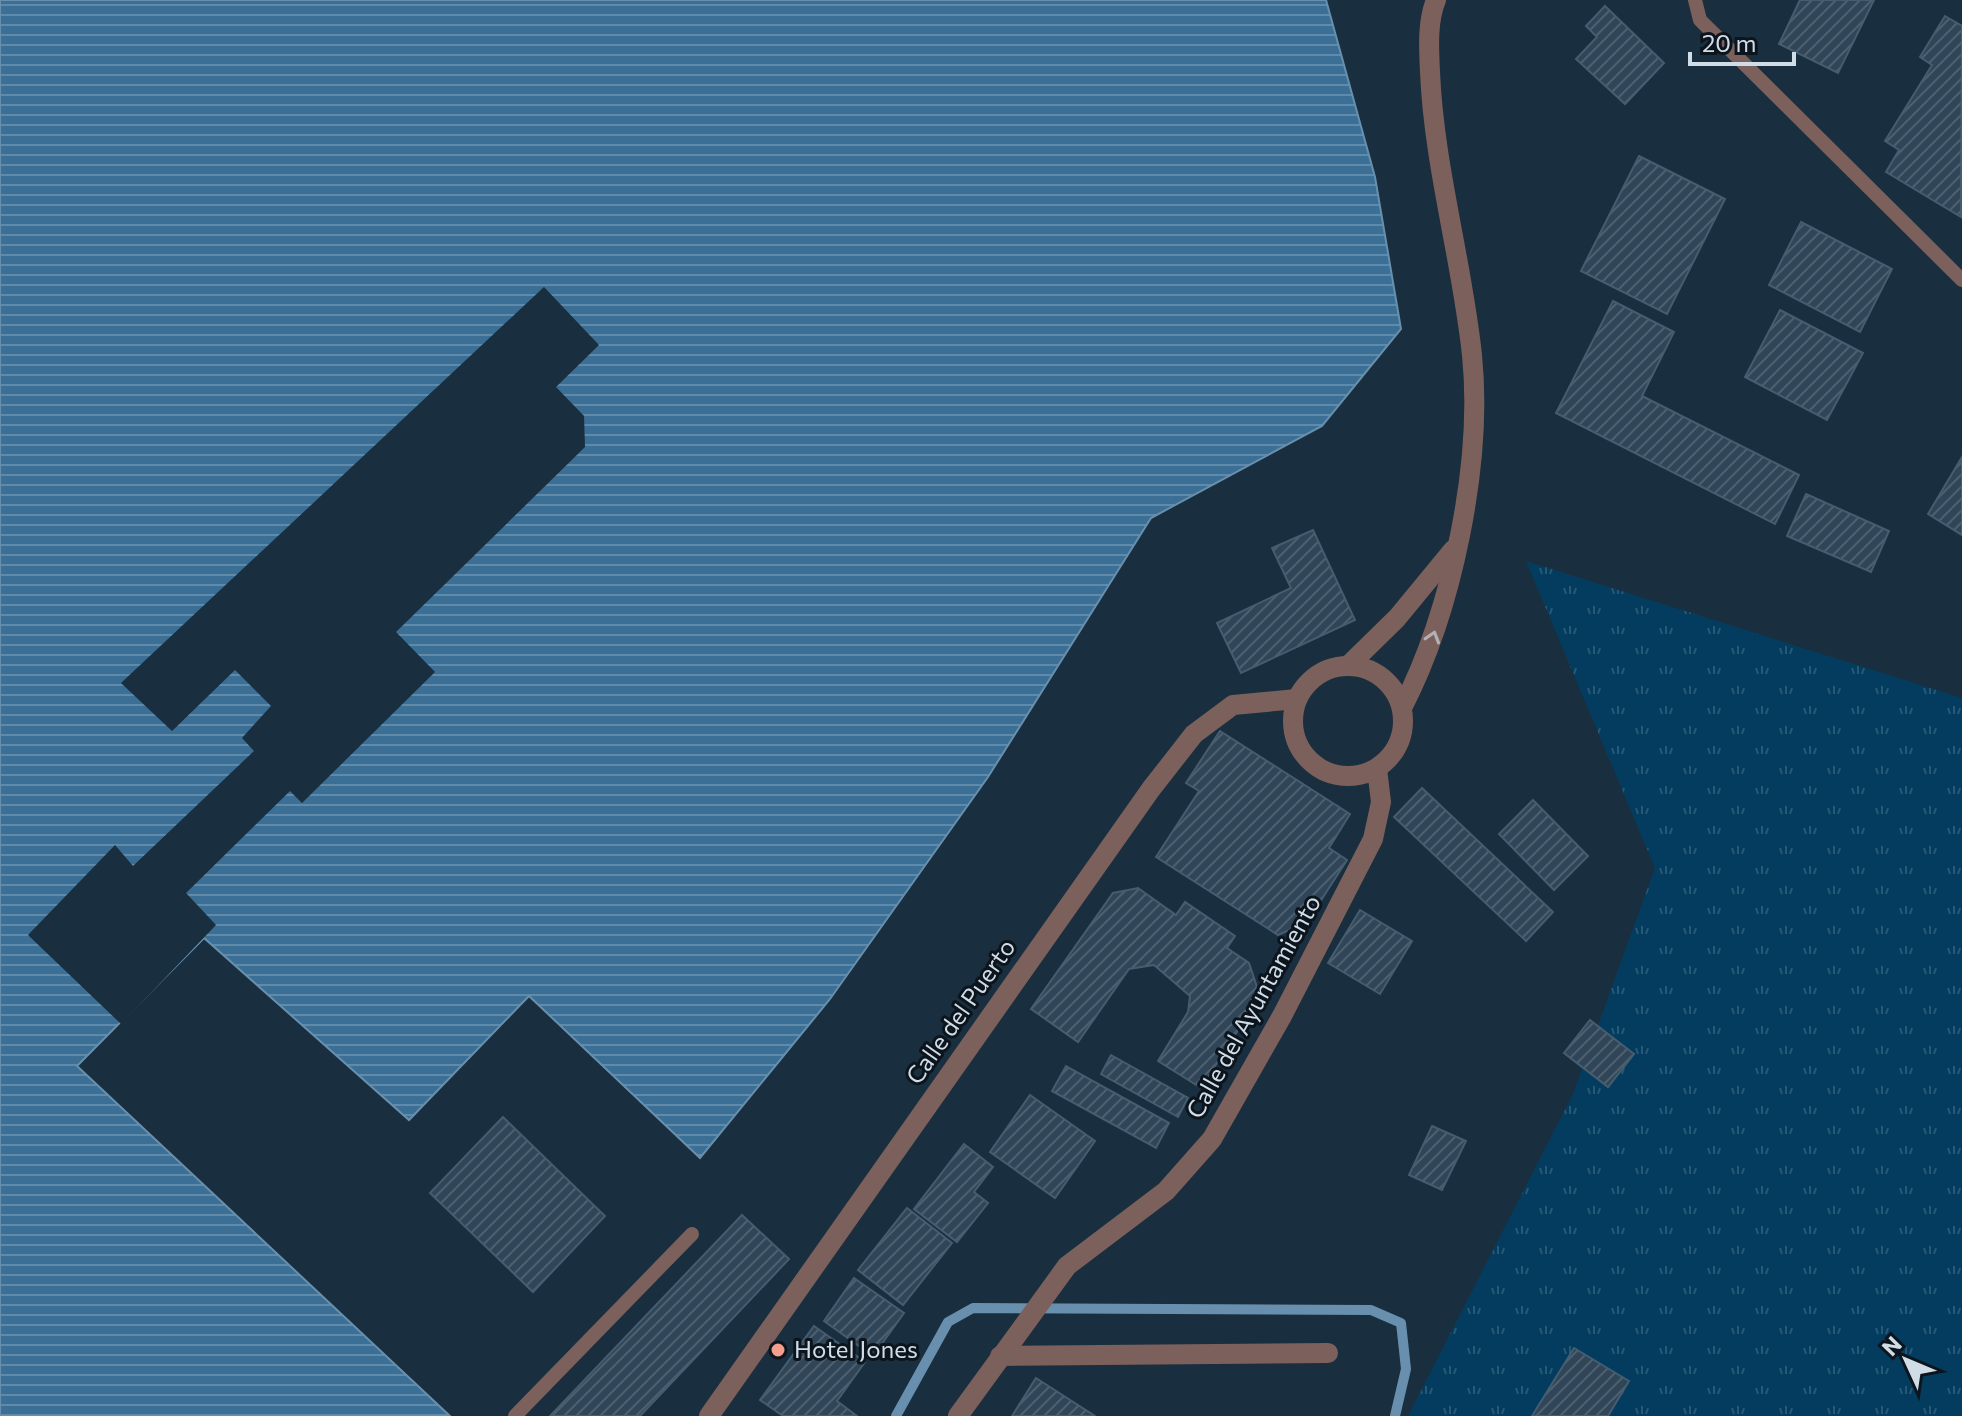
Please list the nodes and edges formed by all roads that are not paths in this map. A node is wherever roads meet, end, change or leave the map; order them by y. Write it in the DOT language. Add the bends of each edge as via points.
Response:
graph roads {
  1 [pos="1436,0"];
  2 [pos="1695,0"];
  3 [pos="1962,280"];
  4 [pos="1456,547"];
  5 [pos="1348,666"];
  6 [pos="1297,699"];
  7 [pos="1402,708"];
  8 [pos="1377,769"];
  9 [pos="692,1234"];
  10 [pos="1328,1353"];
  11 [pos="1000,1356"];
  12 [pos="515,1416"];
  13 [pos="709,1416"];
  14 [pos="958,1416"];
  1 -- 4 [label="street" via="1429,41 1432,112 1472,355 1476,434"];
  2 -- 3 [label="lane" via="1700,20"];
  4 -- 5 [label="street" via="1397,618"];
  7 -- 4 [label="street, one-way" via="1425,663"];
  5 -- 6 [label="street" via="1318,675"];
  5 -- 7 [label="street" via="1366,668 1382,678"];
  6 -- 8 [label="street" via="1294,733 1312,763 1343,777"];
  6 -- 13 [label="street, Calle del Puerto" via="1233,705 1194,734"];
  7 -- 8 [label="street" via="1399,742"];
  8 -- 11 [label="street, Calle del Ayuntamiento" via="1381,802 1373,839 1212,1139 1166,1191 1067,1266"];
  9 -- 12 [label="lane"];
  10 -- 11 [label="street"];
  11 -- 14 [label="street, Calle del Ayuntamiento"];
}
